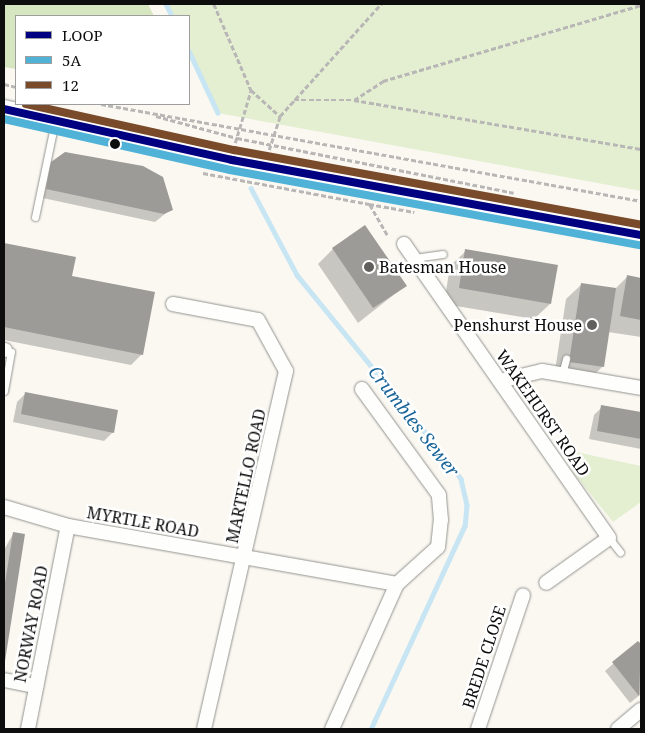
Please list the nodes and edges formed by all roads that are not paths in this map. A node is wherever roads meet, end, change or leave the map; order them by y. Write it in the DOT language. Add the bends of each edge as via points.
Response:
graph roads {
  1 [pos="4,109"];
  2 [pos="55,120"];
  3 [pos="35,217"];
  4 [pos="641,236"];
  5 [pos="404,244"];
  6 [pos="443,254"];
  7 [pos="414,258"];
  8 [pos="173,304"];
  9 [pos="4,350"];
  10 [pos="566,359"];
  11 [pos="562,374"];
  12 [pos="500,381"];
  13 [pos="641,388"];
  14 [pos="362,389"];
  15 [pos="4,391"];
  16 [pos="4,507"];
  17 [pos="68,526"];
  18 [pos="609,538"];
  19 [pos="620,552"];
  20 [pos="245,558"];
  21 [pos="546,582"];
  22 [pos="397,584"];
  23 [pos="523,595"];
  24 [pos="4,680"];
  25 [pos="36,686"];
  26 [pos="641,710"];
  27 [pos="28,729"];
  28 [pos="204,729"];
  29 [pos="332,729"];
  30 [pos="478,729"];
  31 [pos="618,729"];
  1 -- 2 [label="street"];
  2 -- 3 [label="lane"];
  2 -- 4 [label="street" via="232,160"];
  5 -- 7 [label="street, WAKEHURST ROAD"];
  6 -- 7 [label="lane"];
  7 -- 12 [label="street, WAKEHURST ROAD"];
  8 -- 20 [label="street, MARTELLO ROAD" via="258,320 286,371"];
  9 -- 15 [label="lane" via="11,352"];
  10 -- 11 [label="lane"];
  11 -- 12 [label="street" via="542,371"];
  11 -- 13 [label="street"];
  12 -- 18 [label="street, WAKEHURST ROAD"];
  14 -- 22 [label="street" via="439,495 438,547"];
  16 -- 17 [label="street, MYRTLE ROAD"];
  17 -- 20 [label="street, MYRTLE ROAD"];
  17 -- 25 [label="street, NORWAY ROAD"];
  18 -- 19 [label="lane"];
  18 -- 21 [label="street"];
  20 -- 22 [label="street, MYRTLE ROAD"];
  20 -- 28 [label="street, MARTELLO ROAD"];
  22 -- 29 [label="street"];
  23 -- 30 [label="street, BREDE CLOSE"];
  24 -- 25 [label="street"];
  25 -- 27 [label="street, NORWAY ROAD"];
  26 -- 31 [label="street"];
}
